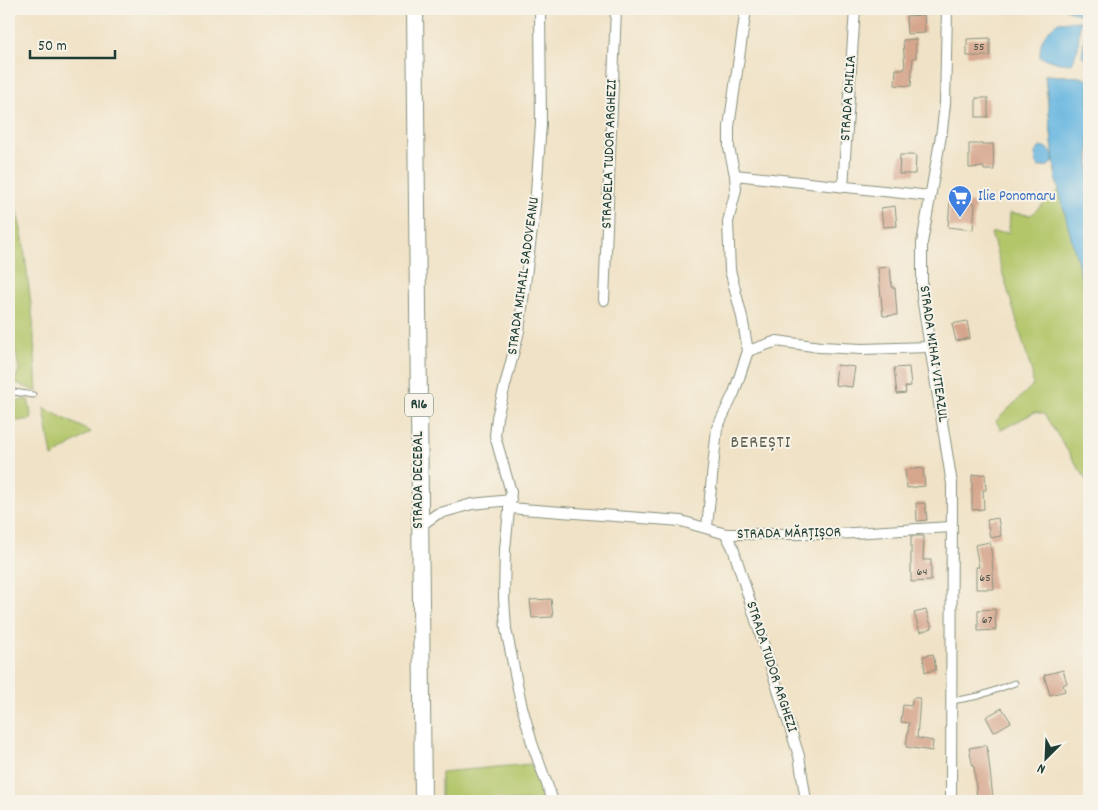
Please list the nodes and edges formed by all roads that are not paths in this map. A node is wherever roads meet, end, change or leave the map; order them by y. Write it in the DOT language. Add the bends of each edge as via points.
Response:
graph roads {
  1 [pos="415,9"];
  2 [pos="540,9"];
  3 [pos="616,9"];
  4 [pos="746,9"];
  5 [pos="855,9"];
  6 [pos="947,9"];
  7 [pos="735,175"];
  8 [pos="843,187"];
  9 [pos="930,196"];
  10 [pos="604,300"];
  11 [pos="930,348"];
  12 [pos="748,351"];
  13 [pos="9,393"];
  14 [pos="33,395"];
  15 [pos="510,504"];
  16 [pos="420,526"];
  17 [pos="951,527"];
  18 [pos="707,528"];
  19 [pos="726,534"];
  20 [pos="1015,683"];
  21 [pos="952,701"];
  22 [pos="422,801"];
  23 [pos="553,801"];
  24 [pos="806,801"];
  25 [pos="950,801"];
  1 -- 16 [label="main road, STRADA DECEBAL / R16"];
  2 -- 15 [label="street, STRADA MIHAIL SADOVEANU" via="541,124 534,206 519,331 495,436 508,481"];
  3 -- 10 [label="street, STRADELA TUDOR ARGHEZI"];
  4 -- 7 [label="street" via="729,127 729,148"];
  5 -- 8 [label="street, STRADA CHILIA"];
  6 -- 9 [label="street, STRADA MIHAI VITEAZUL" via="945,104"];
  7 -- 8 [label="street"];
  7 -- 12 [label="street" via="736,189 728,222 730,270"];
  8 -- 9 [label="street"];
  9 -- 11 [label="street, STRADA MIHAI VITEAZUL" via="922,243 922,297"];
  11 -- 12 [label="street" via="862,349 777,341"];
  11 -- 17 [label="street, STRADA MIHAI VITEAZUL" via="952,484"];
  12 -- 18 [label="street" via="734,393 717,428"];
  13 -- 14 [label="lane"];
  15 -- 16 [label="street, STRADA MĂRȚIȘOR" via="472,504 437,514"];
  15 -- 18 [label="street, STRADA MĂRȚIȘOR" via="681,521"];
  15 -- 23 [label="street, STRADA MIHAIL SADOVEANU" via="504,588 506,629 521,703"];
  16 -- 22 [label="main road, STRADA DECEBAL / R16"];
  17 -- 19 [label="street, STRADA MĂRȚIȘOR" via="837,534"];
  17 -- 21 [label="street, STRADA MIHAI VITEAZUL"];
  18 -- 19 [label="street, STRADA MĂRȚIȘOR"];
  19 -- 24 [label="street, STRADA TUDOR ARGHEZI" via="800,756"];
  20 -- 21 [label="lane" via="979,696"];
  21 -- 25 [label="street, STRADA MIHAI VITEAZUL"];
}
